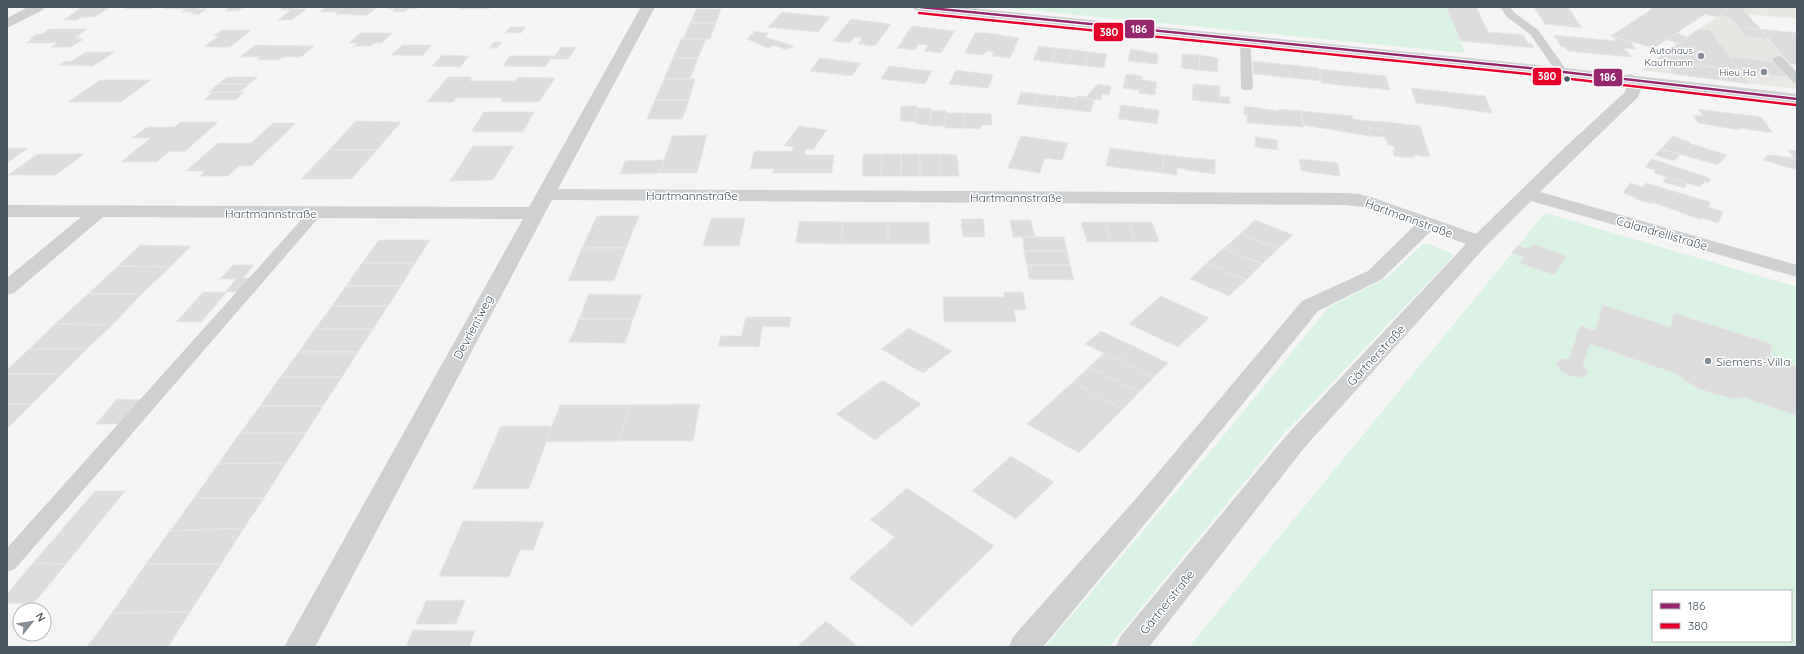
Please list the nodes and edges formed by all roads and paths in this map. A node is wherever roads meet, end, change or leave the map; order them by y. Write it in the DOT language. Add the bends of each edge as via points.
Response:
graph roads {
  1 [pos="38,7"];
  2 [pos="648,7"];
  3 [pos="920,7"];
  4 [pos="1505,7"];
  5 [pos="7,24"];
  6 [pos="1245,40"];
  7 [pos="1778,58"];
  8 [pos="1562,72"];
  9 [pos="1630,79"];
  10 [pos="1797,80"];
  11 [pos="1247,87"];
  12 [pos="1797,99"];
  13 [pos="546,194"];
  14 [pos="1528,194"];
  15 [pos="7,211"];
  16 [pos="98,212"];
  17 [pos="315,213"];
  18 [pos="535,213"];
  19 [pos="1428,224"];
  20 [pos="1479,242"];
  21 [pos="1797,271"];
  22 [pos="7,290"];
  23 [pos="7,563"];
  24 [pos="299,647"];
  25 [pos="1024,647"];
  26 [pos="1131,647"];
  1 -- 5 [label="street"];
  2 -- 13 [label="street, Devrientweg"];
  3 -- 6 [label="street"];
  4 -- 8 [label="lane" via="1511,15 1534,32"];
  6 -- 8 [label="street"];
  6 -- 11 [label="lane"];
  7 -- 10 [label="lane"];
  8 -- 9 [label="street"];
  9 -- 12 [label="street"];
  9 -- 14 [label="street, Gärtnerstraße" via="1634,87 1632,94"];
  13 -- 18 [label="street, Devrientweg"];
  13 -- 19 [label="street, Hartmannstraße" via="1344,199 1370,203"];
  14 -- 20 [label="street, Gärtnerstraße"];
  14 -- 21 [label="street, Calandrellistraße"];
  15 -- 16 [label="street, Hartmannstraße"];
  16 -- 17 [label="street, Hartmannstraße"];
  16 -- 22 [label="street"];
  17 -- 18 [label="street, Hartmannstraße"];
  17 -- 23 [label="lane"];
  18 -- 24 [label="street, Devrientweg"];
  19 -- 20 [label="street, Hartmannstraße"];
  19 -- 25 [label="street" via="1374,275 1310,306"];
  20 -- 26 [label="street, Gärtnerstraße" via="1295,442"];
}
